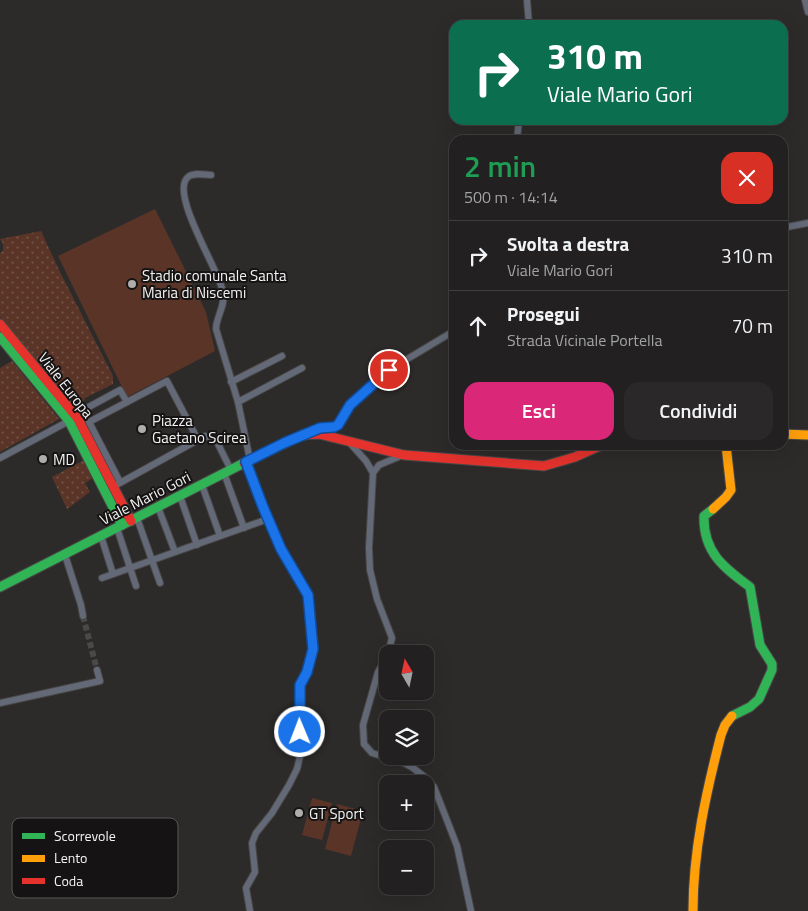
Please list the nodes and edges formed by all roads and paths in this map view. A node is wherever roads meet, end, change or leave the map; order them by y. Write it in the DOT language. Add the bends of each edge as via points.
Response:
graph roads {
  1 [pos="527,0"];
  2 [pos="805,0"];
  3 [pos="808,12"];
  4 [pos="529,20"];
  5 [pos="211,175"];
  6 [pos="808,223"];
  7 [pos="788,227"];
  8 [pos="0,324"];
  9 [pos="449,334"];
  10 [pos="0,337"];
  11 [pos="282,356"];
  12 [pos="302,368"];
  13 [pos="232,382"];
  14 [pos="127,402"];
  15 [pos="238,402"];
  16 [pos="72,418"];
  17 [pos="788,434"];
  18 [pos="302,435"];
  19 [pos="808,435"];
  20 [pos="198,440"];
  21 [pos="348,441"];
  22 [pos="591,450"];
  23 [pos="727,450"];
  24 [pos="404,455"];
  25 [pos="0,458"];
  26 [pos="248,461"];
  27 [pos="227,472"];
  28 [pos="373,473"];
  29 [pos="116,484"];
  30 [pos="202,485"];
  31 [pos="180,496"];
  32 [pos="158,507"];
  33 [pos="268,519"];
  34 [pos="127,523"];
  35 [pos="244,528"];
  36 [pos="101,536"];
  37 [pos="220,536"];
  38 [pos="197,545"];
  39 [pos="175,552"];
  40 [pos="64,555"];
  41 [pos="152,560"];
  42 [pos="131,568"];
  43 [pos="114,574"];
  44 [pos="102,578"];
  45 [pos="160,583"];
  46 [pos="136,586"];
  47 [pos="0,587"];
  48 [pos="82,616"];
  49 [pos="390,645"];
  50 [pos="97,670"];
  51 [pos="379,670"];
  52 [pos="0,703"];
  53 [pos="250,911"];
  54 [pos="471,911"];
  55 [pos="693,911"];
  1 -- 4 [label="street"];
  2 -- 3 [label="street"];
  5 -- 13 [label="street" via="188,177 183,191 194,225 221,282 224,299 216,330"];
  6 -- 7 [label="street"];
  8 -- 16 [label="street, Viale Europa"];
  9 -- 18 [label="street" via="389,370 350,405 338,425"];
  10 -- 16 [label="street, Viale Europa"];
  11 -- 13 [label="street"];
  12 -- 15 [label="street"];
  13 -- 15 [label="street"];
  14 -- 16 [label="street" via="120,390"];
  14 -- 20 [label="street" via="167,381"];
  14 -- 29 [label="street" via="89,422"];
  15 -- 26 [label="street"];
  16 -- 25 [label="street"];
  16 -- 29 [label="street, Viale Europa"];
  16 -- 34 [label="street, Viale Europa"];
  17 -- 19 [label="street"];
  18 -- 21 [label="street" via="319,434"];
  18 -- 26 [label="street, Viale Mario Gori"];
  20 -- 27 [label="street" via="205,436 216,440"];
  20 -- 29 [label="street"];
  21 -- 24 [label="street"];
  21 -- 28 [label="street"];
  22 -- 24 [label="street" via="544,466"];
  23 -- 55 [label="street" via="731,490 704,516 702,529 720,564 750,587 760,644 772,664 759,699 733,714 721,735 703,803 692,889"];
  24 -- 28 [label="street" via="379,464"];
  26 -- 27 [label="street, Viale Mario Gori"];
  26 -- 33 [label="street"];
  27 -- 30 [label="street, Viale Mario Gori"];
  27 -- 35 [label="street"];
  28 -- 49 [label="street" via="370,570 392,638"];
  29 -- 34 [label="street, Viale Europa"];
  30 -- 31 [label="street, Viale Mario Gori"];
  30 -- 37 [label="street"];
  31 -- 32 [label="street, Viale Mario Gori"];
  31 -- 38 [label="street"];
  32 -- 34 [label="street, Viale Mario Gori"];
  32 -- 39 [label="street"];
  33 -- 35 [label="street"];
  33 -- 53 [label="street" via="308,595 313,649 300,685 301,752 297,769 252,843 256,872 246,888"];
  34 -- 36 [label="street, Viale Mario Gori"];
  34 -- 41 [label="street"];
  34 -- 42 [label="street"];
  35 -- 37 [label="street"];
  36 -- 40 [label="street, Viale Mario Gori"];
  36 -- 43 [label="street"];
  37 -- 38 [label="street"];
  38 -- 39 [label="street"];
  39 -- 41 [label="street"];
  40 -- 47 [label="street, Viale Mario Gori"];
  40 -- 48 [label="street"];
  41 -- 42 [label="street"];
  41 -- 45 [label="street"];
  42 -- 43 [label="street"];
  42 -- 46 [label="street"];
  43 -- 44 [label="street"];
  50 -- 52 [label="street" via="100,681"];
  51 -- 54 [label="street" via="363,725 364,744 372,753 414,768 434,788 458,846"];
}
